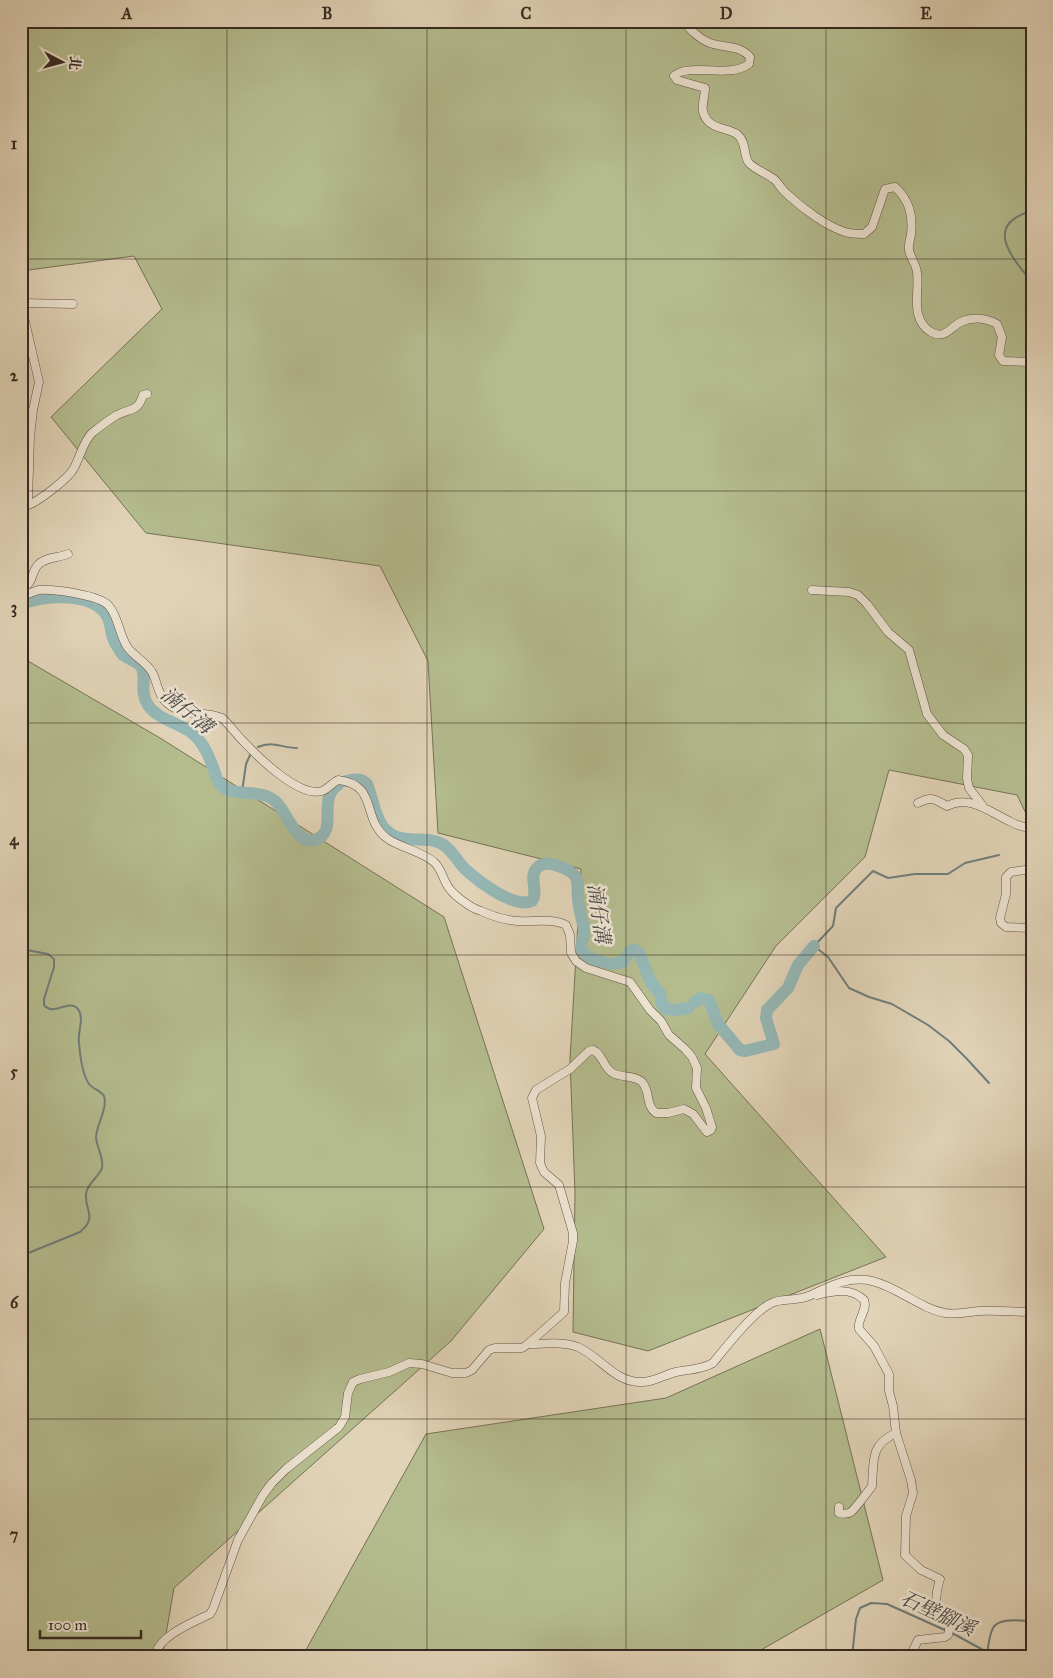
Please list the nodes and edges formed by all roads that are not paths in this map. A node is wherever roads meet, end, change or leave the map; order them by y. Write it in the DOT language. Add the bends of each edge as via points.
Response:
graph roads {
  1 [pos="683,21"];
  2 [pos="21,303"];
  3 [pos="73,304"];
  4 [pos="1032,362"];
  5 [pos="146,394"];
  6 [pos="24,508"];
  7 [pos="68,554"];
  8 [pos="21,589"];
  9 [pos="812,590"];
  10 [pos="21,597"];
  11 [pos="918,803"];
  12 [pos="982,806"];
  13 [pos="1032,831"];
  14 [pos="1032,869"];
  15 [pos="1032,928"];
  16 [pos="810,1296"];
  17 [pos="1032,1312"];
  18 [pos="528,1344"];
  19 [pos="896,1432"];
  20 [pos="839,1507"];
  21 [pos="156,1657"];
  22 [pos="910,1657"];
  1 -- 4 [label="street" via="700,38 736,48 750,57 750,64 744,68 726,72 686,71 674,76 674,79 705,88 702,104 708,122 741,137 748,162 771,177 807,211 845,232 864,234 872,227 885,189 894,187 907,202 912,215 909,249 917,272 916,303 921,320 929,331 945,334 960,322 986,318 997,324 1002,337 999,356 1003,361"];
  2 -- 3 [label="street"];
  2 -- 6 [label="street" via="39,382 30,437 28,499"];
  5 -- 6 [label="street" via="137,407 116,416 92,434 72,472 37,502"];
  7 -- 8 [label="street" via="44,560 36,566 31,581"];
  9 -- 12 [label="street" via="858,595 888,632 908,650 927,714 943,735 968,754 969,788"];
  10 -- 18 [label="street" via="46,590 86,595 104,601 115,616 124,642 148,666 162,698 169,704 181,711 222,718 264,761 301,788 321,791 338,780 360,789 367,799 371,818 387,839 436,864 449,888 478,911 515,921 561,922 566,925 576,962 630,982 668,1035 692,1057 697,1068 696,1088 712,1127 709,1132 687,1110 662,1114 652,1110 646,1088 640,1080 609,1071 593,1050 570,1070 533,1093 541,1136 540,1163 544,1172 559,1185 573,1241 565,1283 564,1312"];
  11 -- 12 [label="street" via="932,798 947,806 962,802"];
  12 -- 13 [label="street" via="1012,824"];
  14 -- 15 [label="street" via="1011,872 1006,877 1006,901 1000,918 1006,927"];
  16 -- 17 [label="street" via="841,1281 857,1279 873,1281 946,1313"];
  16 -- 18 [label="street" via="767,1306 706,1367 676,1372 650,1382 628,1381 617,1376 576,1346"];
  16 -- 19 [label="street" via="840,1291 853,1292 864,1300 866,1307 859,1329 874,1346 889,1374"];
  18 -- 21 [label="street" via="522,1348 489,1350 466,1373 409,1364 354,1382 348,1393 345,1417 339,1427 286,1469 263,1496 238,1540 210,1614 161,1642"];
  19 -- 20 [label="street" via="883,1439 874,1456 870,1490 851,1512 841,1514"];
  19 -- 22 [label="street" via="913,1492 906,1516 905,1555 921,1570 940,1579 936,1600 938,1611 950,1630 948,1636 942,1638 918,1640"];
}
